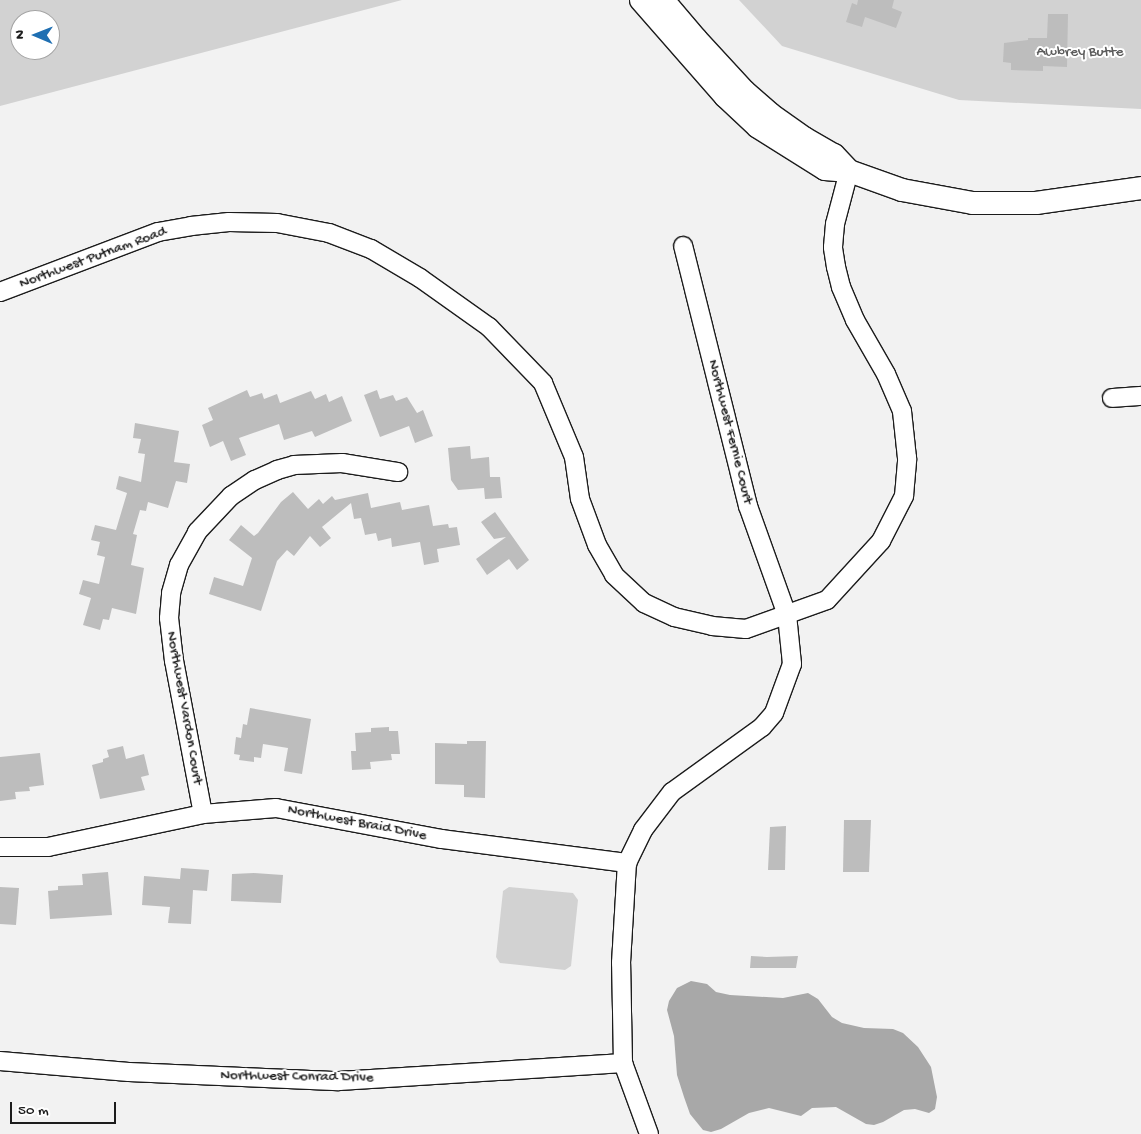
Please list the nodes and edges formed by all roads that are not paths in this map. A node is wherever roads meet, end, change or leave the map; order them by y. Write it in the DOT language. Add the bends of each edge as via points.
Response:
graph roads {
  1 [pos="641,0"];
  2 [pos="663,0"];
  3 [pos="849,171"];
  4 [pos="1141,188"];
  5 [pos="683,246"];
  6 [pos="0,292"];
  7 [pos="1141,396"];
  8 [pos="1112,398"];
  9 [pos="398,472"];
  10 [pos="787,615"];
  11 [pos="203,814"];
  12 [pos="0,847"];
  13 [pos="627,863"];
  14 [pos="0,1061"];
  15 [pos="623,1063"];
  16 [pos="649,1134"];
  1 -- 3 [label="main road" via="725,96 758,127 825,169"];
  2 -- 3 [label="main road" via="744,91 770,114 834,155"];
  3 -- 4 [label="main road" via="902,190 973,204 1036,203"];
  3 -- 10 [label="street, Northwest Putnam Road" via="835,224 833,247 836,267 855,320 886,374 902,411 907,458 904,496 881,541 827,600"];
  5 -- 10 [label="street, Northwest Fernie Court" via="748,506"];
  6 -- 10 [label="street, Northwest Putnam Road" via="158,232 229,222 277,223 329,233 371,249 420,278 488,327 543,383 574,457 580,499 597,545 614,576 644,603 674,617 712,626 746,629"];
  7 -- 8 [label="street"];
  9 -- 11 [label="street, Northwest Vardon Court" via="342,463 294,465 277,470 254,480 231,496 197,532 179,565 171,592 170,618 174,661"];
  10 -- 13 [label="street, Northwest Fernie Court" via="792,664 774,713 762,727 672,792 642,830"];
  11 -- 12 [label="street, Northwest Braid Drive" via="48,847"];
  11 -- 13 [label="street, Northwest Braid Drive" via="284,808 442,838"];
  13 -- 15 [label="street" via="621,963"];
  14 -- 15 [label="street, Northwest Conrad Drive" via="129,1072 338,1081"];
  15 -- 16 [label="street"];
}
